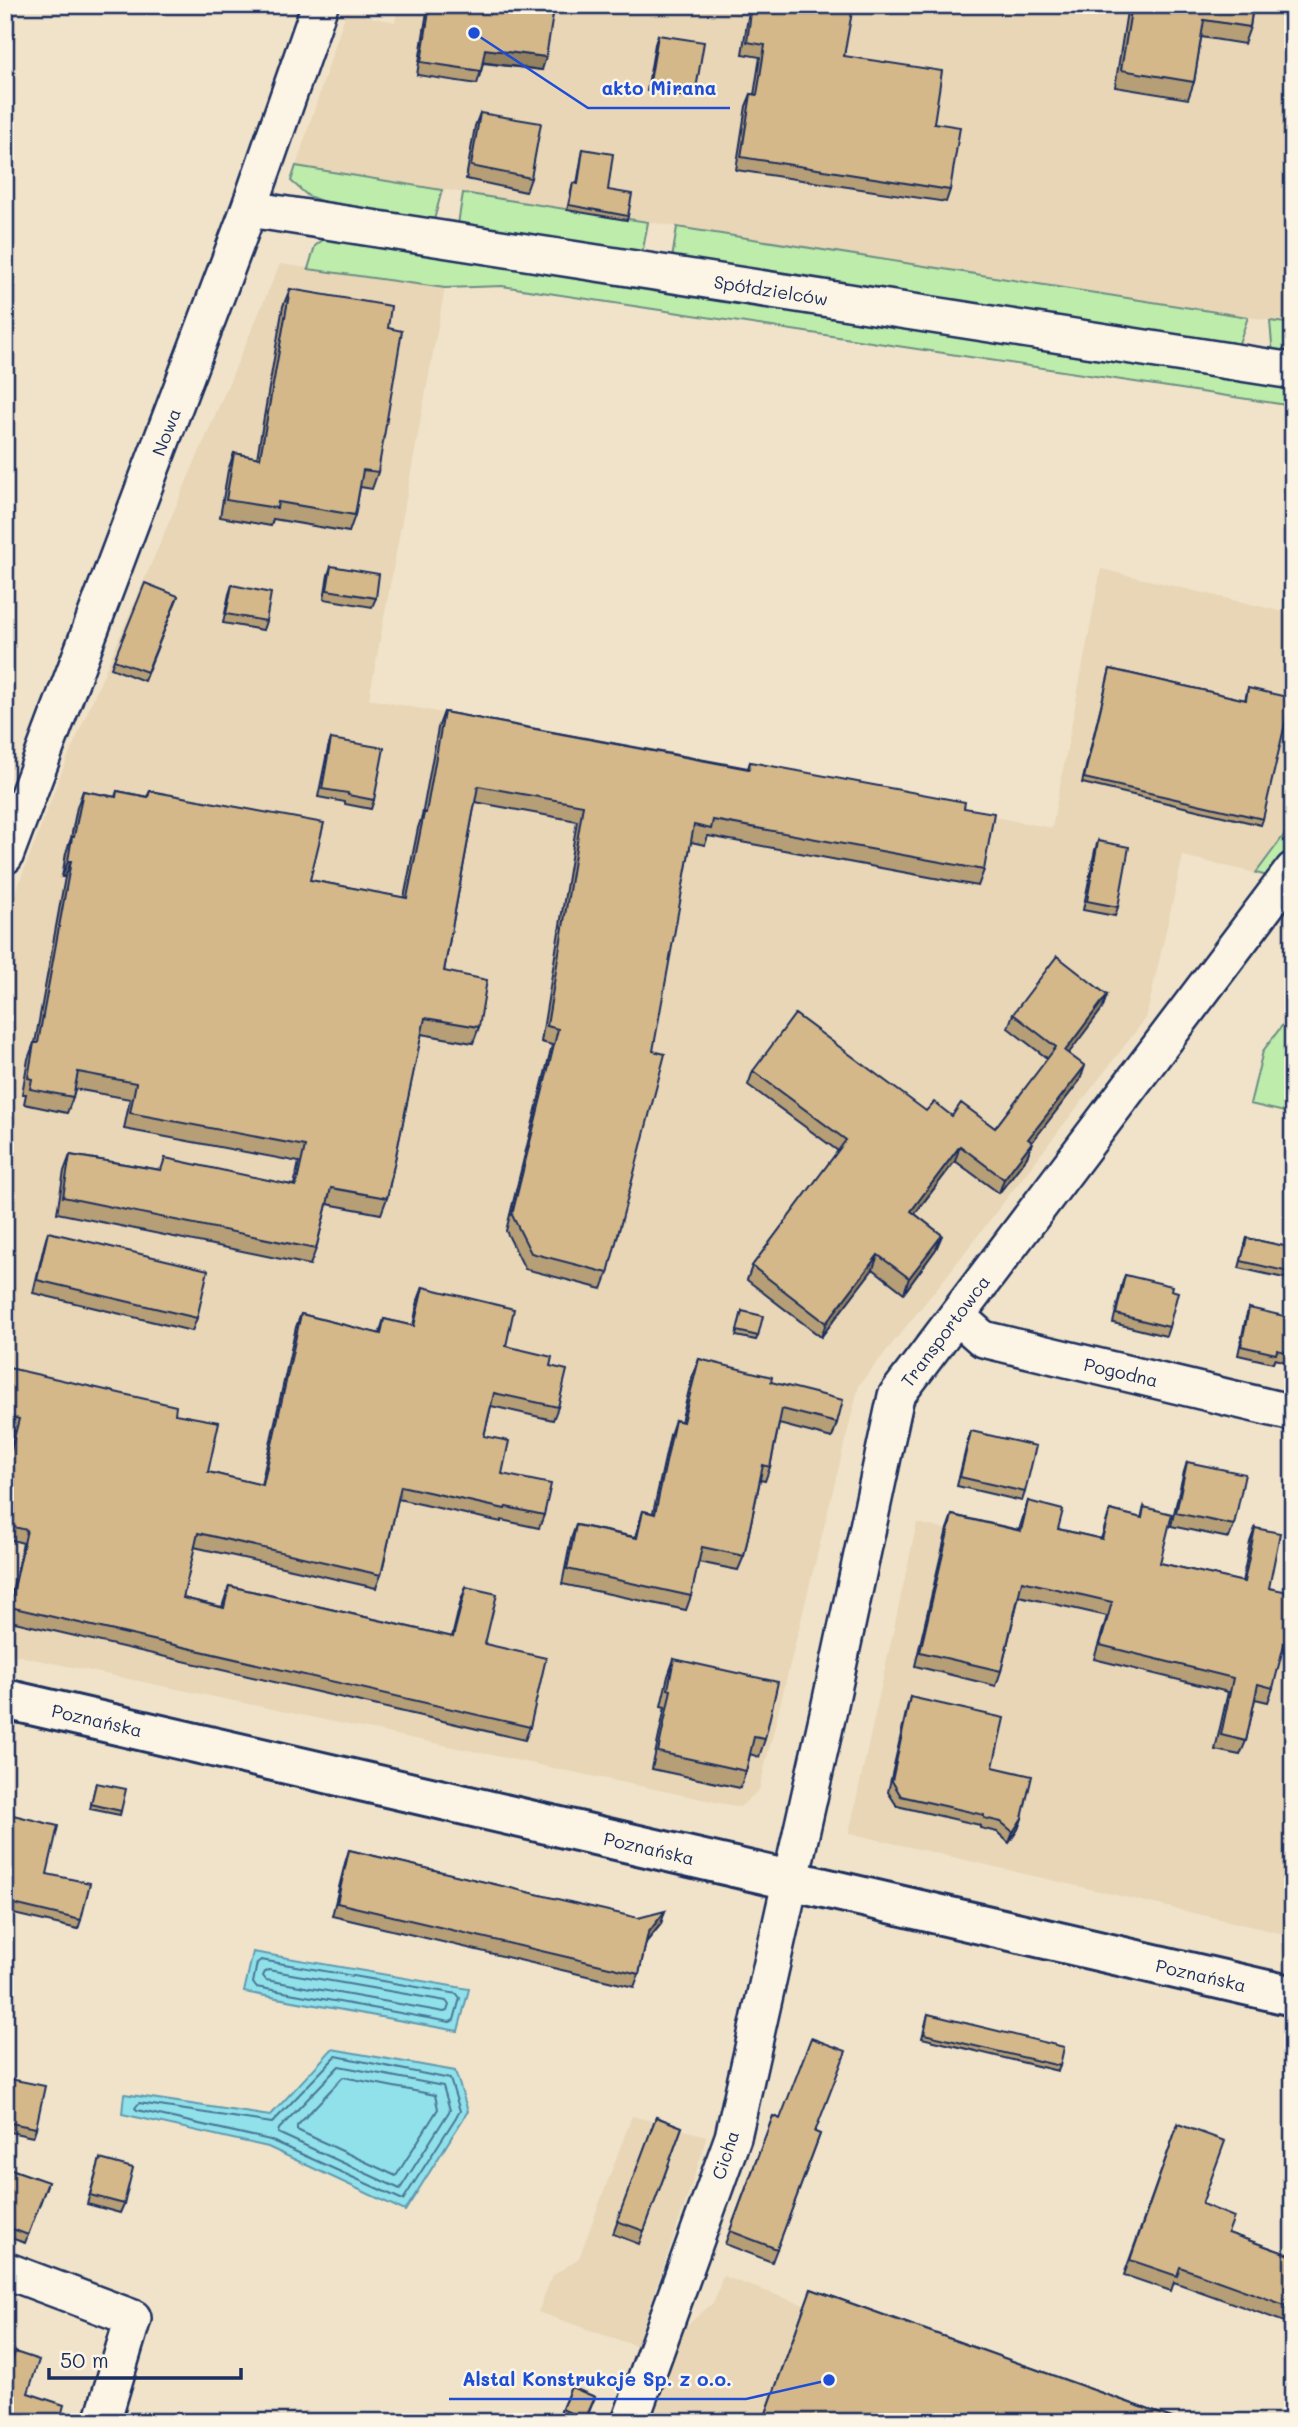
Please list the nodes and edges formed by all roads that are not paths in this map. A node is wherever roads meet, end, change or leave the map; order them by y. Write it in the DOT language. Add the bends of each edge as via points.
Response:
graph roads {
  1 [pos="320,5"];
  2 [pos="249,209"];
  3 [pos="1293,371"];
  4 [pos="5,856"];
  5 [pos="1293,870"];
  6 [pos="957,1316"];
  7 [pos="1293,1413"];
  8 [pos="5,1699"];
  9 [pos="792,1881"];
  10 [pos="1293,1996"];
  11 [pos="5,2270"];
  12 [pos="102,2422"];
  13 [pos="630,2422"];
  1 -- 2 [label="street, Nowa"];
  2 -- 3 [label="street, Spółdzielców"];
  2 -- 4 [label="street, Nowa"];
  5 -- 6 [label="street, Transportowca"];
  6 -- 7 [label="street, Pogodna" via="984,1339"];
  6 -- 9 [label="street, Transportowca" via="896,1396"];
  8 -- 9 [label="main road, Poznańska"];
  9 -- 10 [label="main road, Poznańska"];
  9 -- 13 [label="street, Cicha" via="733,2137"];
  11 -- 12 [label="street" via="133,2318"];
}
